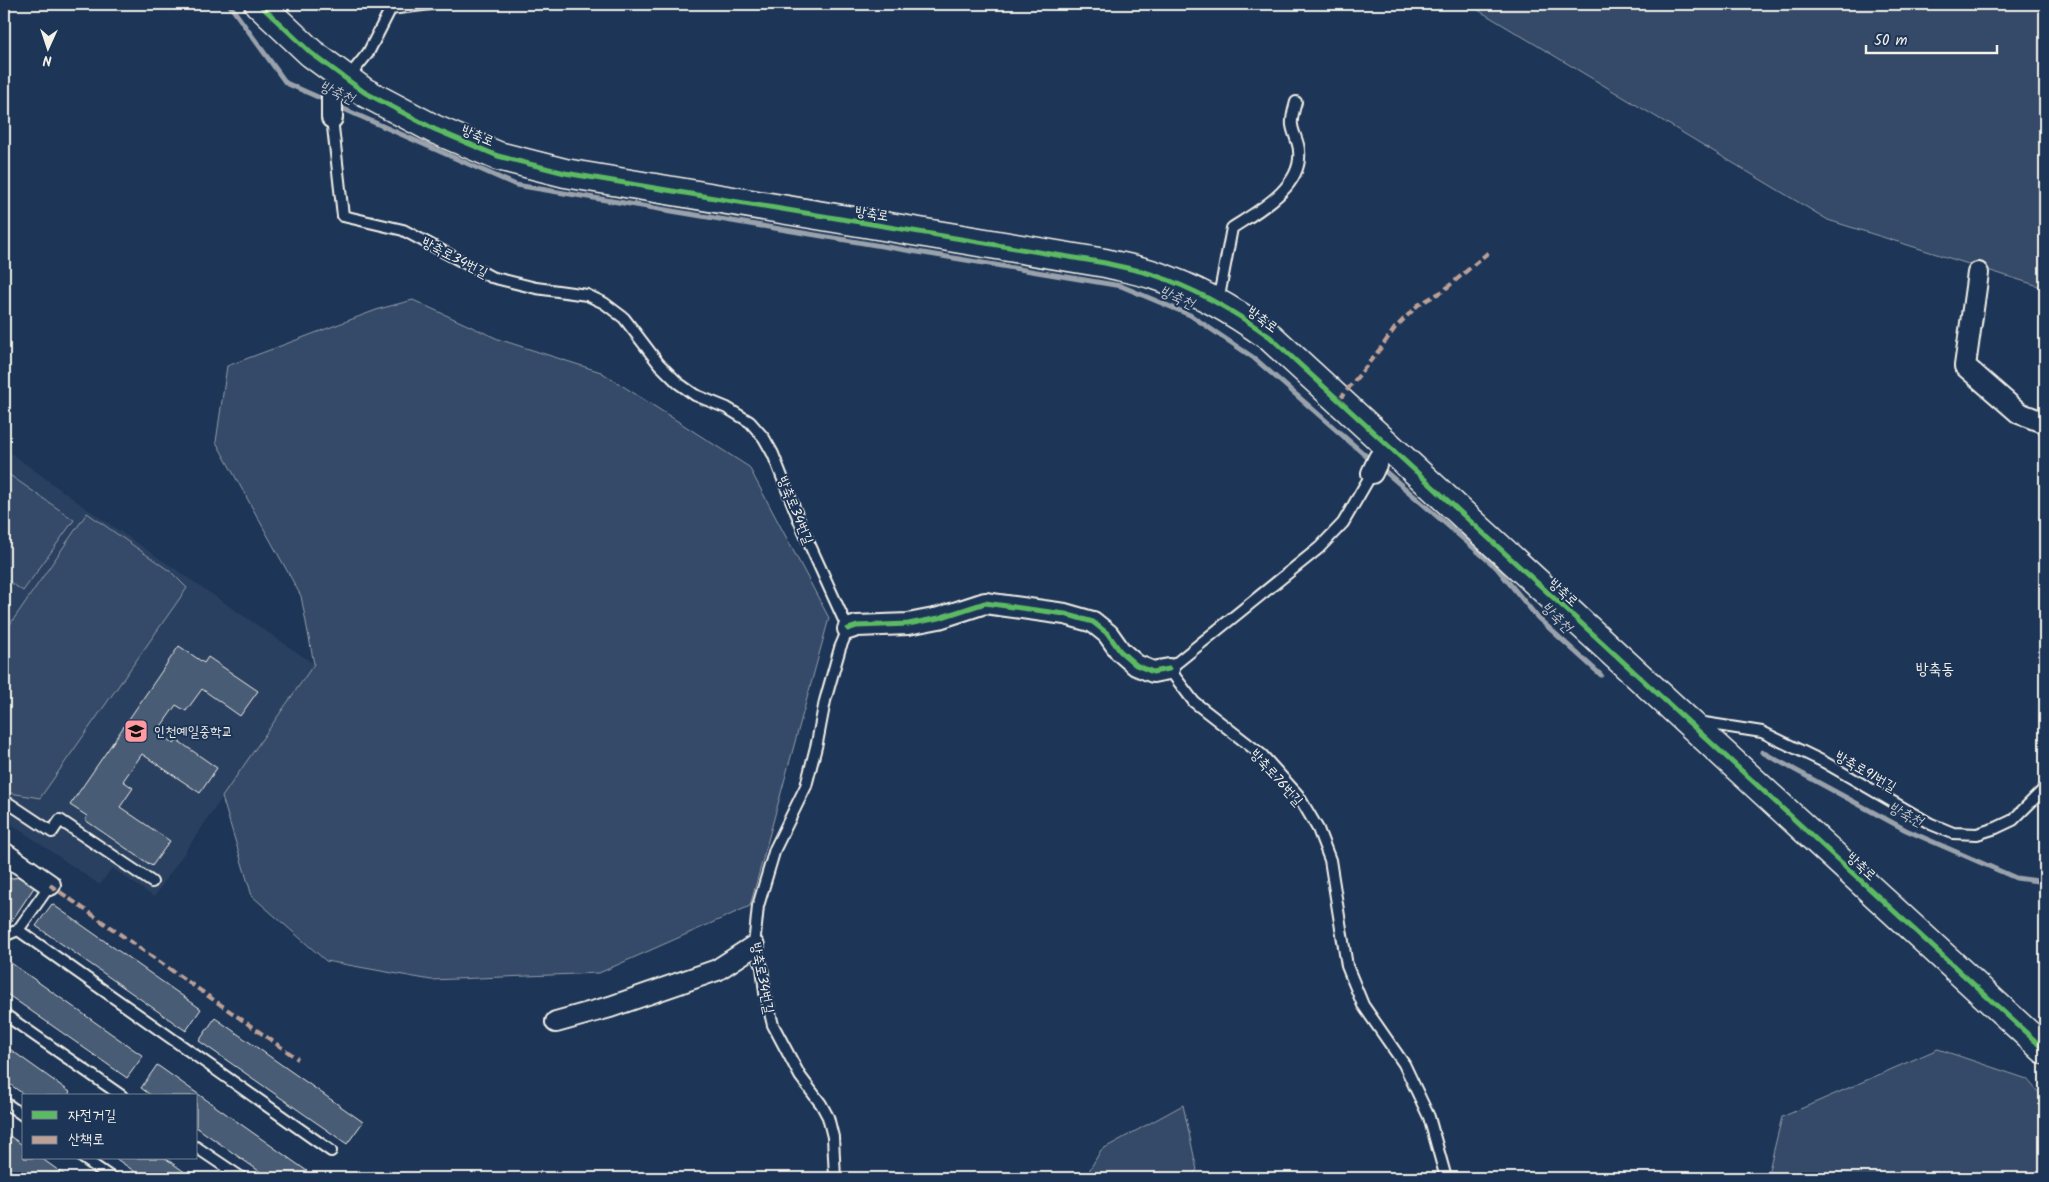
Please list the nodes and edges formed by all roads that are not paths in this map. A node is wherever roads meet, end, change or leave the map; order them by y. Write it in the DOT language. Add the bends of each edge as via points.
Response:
graph roads {
  1 [pos="259,4"];
  2 [pos="432,4"];
  3 [pos="392,7"];
  4 [pos="339,88"];
  5 [pos="1296,102"];
  6 [pos="332,118"];
  7 [pos="1978,273"];
  8 [pos="1218,304"];
  9 [pos="2045,423"];
  10 [pos="1378,458"];
  11 [pos="848,629"];
  12 [pos="1169,669"];
  13 [pos="1688,721"];
  14 [pos="2045,788"];
  15 [pos="4,812"];
  16 [pos="4,853"];
  17 [pos="152,882"];
  18 [pos="50,885"];
  19 [pos="18,930"];
  20 [pos="4,936"];
  21 [pos="754,946"];
  22 [pos="4,1014"];
  23 [pos="556,1022"];
  24 [pos="2045,1050"];
  25 [pos="119,1094"];
  26 [pos="4,1102"];
  27 [pos="22,1115"];
  28 [pos="198,1147"];
  29 [pos="331,1151"];
  30 [pos="87,1160"];
  31 [pos="112,1178"];
  32 [pos="242,1178"];
  33 [pos="835,1178"];
  34 [pos="1446,1178"];
  1 -- 4 [label="street, 방축로" via="311,53"];
  2 -- 3 [label="lane"];
  3 -- 4 [label="lane" via="368,53"];
  4 -- 6 [label="street, 방축로34번길"];
  4 -- 8 [label="street, 방축로" via="364,92 434,129 498,156 565,173 1105,263 1153,274 1194,290"];
  5 -- 8 [label="lane" via="1291,124 1300,164 1280,193 1232,228"];
  6 -- 11 [label="lane, 방축로34번길" via="343,216 403,230 491,277 536,288 587,295 604,303 624,318 678,383 750,422 773,454"];
  7 -- 9 [label="street" via="1965,366 2020,413"];
  8 -- 10 [label="street, 방축로" via="1270,337"];
  10 -- 12 [label="lane" via="1343,523 1319,548"];
  10 -- 13 [label="street, 방축로"];
  11 -- 12 [label="street" via="908,624 985,603 1065,614 1093,622 1136,665 1153,672"];
  11 -- 21 [label="lane, 방축로34번길" via="827,692 806,786 775,849 761,896"];
  12 -- 34 [label="lane, 방축로76번길" via="1194,702 1262,755 1298,795 1318,829 1330,860 1347,966 1363,1005 1404,1064 1428,1117"];
  13 -- 14 [label="lane, 방축로91번길" via="1762,732 1824,762 1930,824 1953,833 1977,834 2013,820"];
  13 -- 24 [label="street, 방축로"];
  15 -- 17 [label="lane" via="10,804 52,832 60,820"];
  16 -- 18 [label="street"];
  18 -- 19 [label="lane"];
  19 -- 20 [label="lane"];
  19 -- 29 [label="lane"];
  21 -- 23 [label="street" via="717,970"];
  21 -- 33 [label="lane, 방축로34번길" via="762,967 773,1025 800,1076 828,1117 833,1137"];
  22 -- 25 [label="lane"];
  26 -- 27 [label="lane"];
  28 -- 32 [label="lane"];
  30 -- 31 [label="lane"];
}
